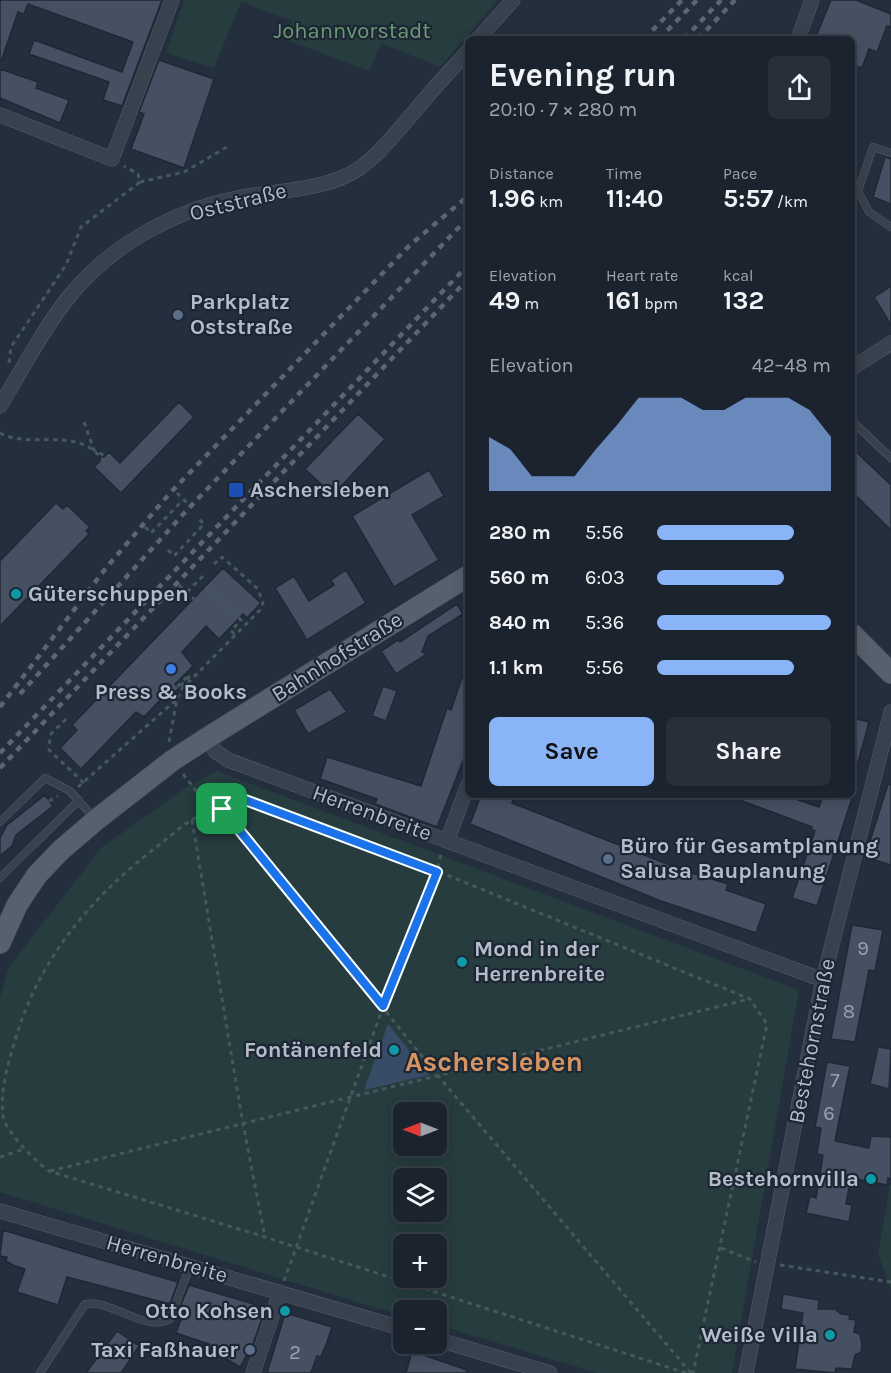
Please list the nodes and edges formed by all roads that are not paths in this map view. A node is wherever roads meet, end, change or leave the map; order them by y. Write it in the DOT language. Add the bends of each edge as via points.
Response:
graph roads {
  1 [pos="172,0"];
  2 [pos="513,0"];
  3 [pos="812,0"];
  4 [pos="481,36"];
  5 [pos="799,36"];
  6 [pos="465,54"];
  7 [pos="0,115"];
  8 [pos="891,153"];
  9 [pos="855,190"];
  10 [pos="891,227"];
  11 [pos="891,343"];
  12 [pos="855,366"];
  13 [pos="0,406"];
  14 [pos="855,424"];
  15 [pos="891,458"];
  16 [pos="465,578"];
  17 [pos="855,637"];
  18 [pos="891,673"];
  19 [pos="891,712"];
  20 [pos="206,738"];
  21 [pos="465,793"];
  22 [pos="79,800"];
  23 [pos="96,820"];
  24 [pos="0,822"];
  25 [pos="447,841"];
  26 [pos="0,878"];
  27 [pos="0,944"];
  28 [pos="823,980"];
  29 [pos="0,1211"];
  30 [pos="190,1266"];
  31 [pos="280,1292"];
  32 [pos="393,1326"];
  33 [pos="447,1342"];
  34 [pos="40,1373"];
  35 [pos="253,1373"];
  36 [pos="550,1373"];
  37 [pos="746,1373"];
  1 -- 7 [label="street" via="112,159"];
  2 -- 4 [label="street"];
  3 -- 5 [label="street"];
  6 -- 13 [label="street, Oststraße" via="379,152 359,168 321,184 209,205 162,224 119,249 69,297"];
  8 -- 9 [label="lane" via="873,147"];
  9 -- 10 [label="lane" via="869,212"];
  11 -- 12 [label="street"];
  14 -- 15 [label="lane"];
  16 -- 20 [label="main road, Bahnhofstraße"];
  17 -- 18 [label="main road"];
  19 -- 28 [label="street, Bestehornstraße"];
  20 -- 23 [label="main road"];
  20 -- 25 [label="street, Herrenbreite" via="228,760"];
  21 -- 25 [label="street"];
  22 -- 23 [label="lane"];
  22 -- 24 [label="lane" via="61,784 45,778"];
  22 -- 26 [label="lane"];
  23 -- 27 [label="main road" via="37,875 17,905"];
  25 -- 28 [label="street, Herrenbreite"];
  28 -- 37 [label="street, Bestehornstraße"];
  29 -- 30 [label="street, Herrenbreite"];
  30 -- 31 [label="street, Herrenbreite"];
  30 -- 34 [label="lane" via="170,1319 159,1323 85,1304"];
  31 -- 32 [label="street, Herrenbreite"];
  31 -- 35 [label="street"];
  33 -- 36 [label="street"];
}
